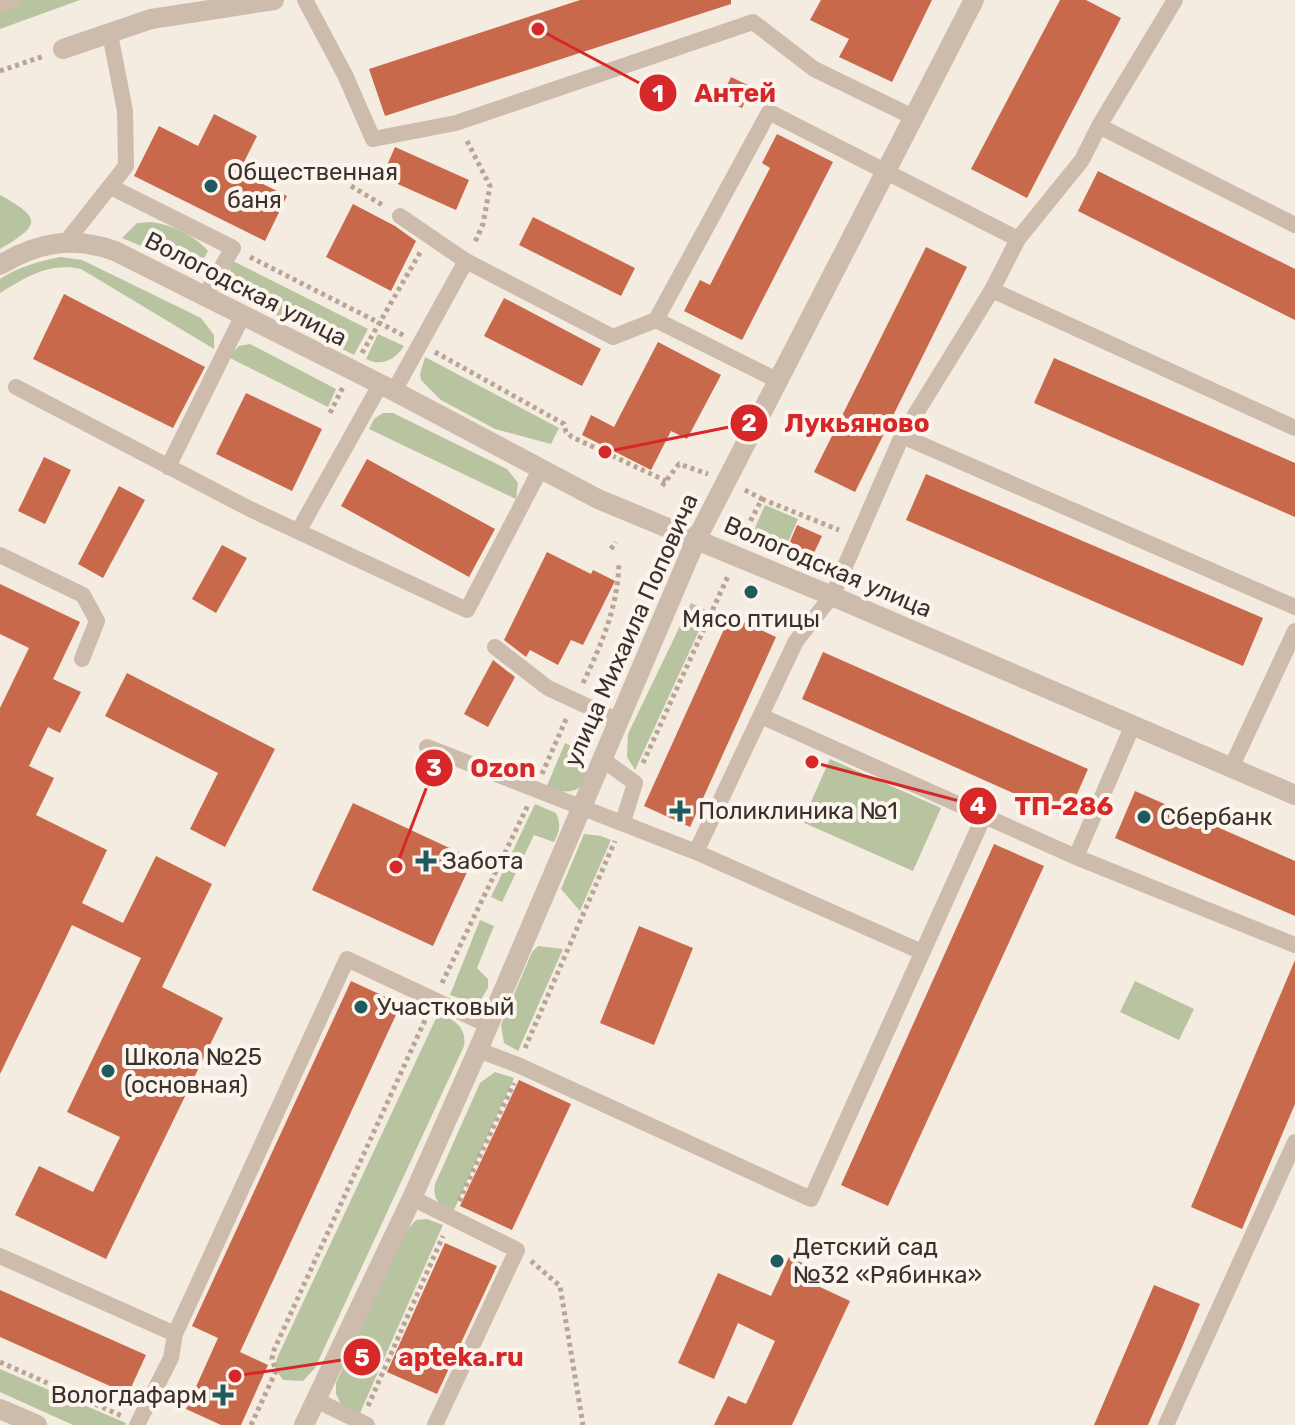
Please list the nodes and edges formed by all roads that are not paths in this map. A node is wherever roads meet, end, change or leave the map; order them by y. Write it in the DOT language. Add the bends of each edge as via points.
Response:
graph roads {
  1 [pos="12,0"];
  2 [pos="274,0"];
  3 [pos="305,0"];
  4 [pos="974,0"];
  5 [pos="1173,1"];
  6 [pos="0,5"];
  7 [pos="110,34"];
  8 [pos="63,49"];
  9 [pos="915,118"];
  10 [pos="1099,126"];
  11 [pos="887,172"];
  12 [pos="111,187"];
  13 [pos="400,216"];
  14 [pos="1295,225"];
  15 [pos="1018,239"];
  16 [pos="66,242"];
  17 [pos="466,261"];
  18 [pos="0,265"];
  19 [pos="992,290"];
  20 [pos="204,297"];
  21 [pos="242,317"];
  22 [pos="656,320"];
  23 [pos="779,381"];
  24 [pos="16,387"];
  25 [pos="387,388"];
  26 [pos="1295,428"];
  27 [pos="902,436"];
  28 [pos="168,467"];
  29 [pos="540,470"];
  30 [pos="299,530"];
  31 [pos="696,540"];
  32 [pos="0,555"];
  33 [pos="832,596"];
  34 [pos="1295,607"];
  35 [pos="1295,631"];
  36 [pos="495,647"];
  37 [pos="82,659"];
  38 [pos="761,716"];
  39 [pos="619,721"];
  40 [pos="1132,727"];
  41 [pos="427,747"];
  42 [pos="602,759"];
  43 [pos="1231,768"];
  44 [pos="1295,795"];
  45 [pos="582,806"];
  46 [pos="984,816"];
  47 [pos="623,822"];
  48 [pos="696,852"];
  49 [pos="1076,857"];
  50 [pos="1295,945"];
  51 [pos="922,952"];
  52 [pos="488,1025"];
  53 [pos="478,1050"];
  54 [pos="1295,1142"];
  55 [pos="412,1198"];
  56 [pos="0,1256"];
  57 [pos="175,1334"];
  58 [pos="316,1400"];
  59 [pos="0,1409"];
  60 [pos="138,1423"];
  61 [pos="364,1424"];
  62 [pos="37,1425"];
  63 [pos="304,1425"];
  64 [pos="435,1425"];
  65 [pos="1166,1425"];
  1 -- 6 [label="lane"];
  2 -- 7 [label="street" via="151,19"];
  3 -- 9 [label="lane" via="373,139 456,123 753,22 814,69"];
  4 -- 9 [label="street, улица Михаила Поповича"];
  5 -- 10 [label="lane"];
  7 -- 8 [label="street"];
  7 -- 12 [label="lane" via="127,139 126,166"];
  9 -- 11 [label="street, улица Михаила Поповича"];
  10 -- 14 [label="lane"];
  10 -- 15 [label="lane" via="1082,160"];
  11 -- 15 [label="lane"];
  11 -- 22 [label="lane" via="769,112"];
  11 -- 23 [label="street, улица Михаила Поповича"];
  12 -- 16 [label="lane"];
  12 -- 20 [label="lane" via="233,248"];
  13 -- 17 [label="lane"];
  15 -- 19 [label="lane"];
  16 -- 18 [label="street, Вологодская улица"];
  16 -- 20 [label="street, Вологодская улица" via="115,251"];
  17 -- 22 [label="lane" via="613,337"];
  17 -- 25 [label="lane"];
  19 -- 26 [label="lane"];
  19 -- 27 [label="lane"];
  20 -- 21 [label="street, Вологодская улица"];
  21 -- 25 [label="street, Вологодская улица"];
  21 -- 28 [label="lane"];
  22 -- 23 [label="lane"];
  23 -- 31 [label="street, улица Михаила Поповича"];
  24 -- 28 [label="lane"];
  25 -- 29 [label="street, Вологодская улица"];
  25 -- 30 [label="lane"];
  27 -- 33 [label="lane"];
  27 -- 34 [label="lane"];
  28 -- 30 [label="lane"];
  29 -- 30 [label="lane" via="467,610"];
  29 -- 31 [label="street, Вологодская улица"];
  31 -- 33 [label="street, Вологодская улица"];
  31 -- 39 [label="street, улица Михаила Поповича"];
  32 -- 37 [label="lane" via="83,595 97,621"];
  33 -- 38 [label="lane" via="796,641"];
  33 -- 40 [label="street, Вологодская улица"];
  35 -- 43 [label="lane"];
  36 -- 39 [label="lane" via="548,688"];
  38 -- 46 [label="lane"];
  38 -- 48 [label="lane"];
  39 -- 42 [label="street, улица Михаила Поповича"];
  40 -- 43 [label="street, Вологодская улица"];
  40 -- 49 [label="lane"];
  41 -- 45 [label="lane"];
  42 -- 45 [label="street, улица Михаила Поповича"];
  42 -- 47 [label="lane" via="635,783"];
  43 -- 44 [label="street, Вологодская улица"];
  45 -- 47 [label="lane"];
  45 -- 52 [label="street, улица Михаила Поповича"];
  46 -- 49 [label="lane"];
  46 -- 51 [label="lane"];
  47 -- 48 [label="lane"];
  48 -- 51 [label="lane"];
  49 -- 50 [label="lane"];
  51 -- 53 [label="lane" via="811,1199"];
  52 -- 53 [label="street, улица Михаила Поповича"];
  52 -- 57 [label="lane" via="347,959"];
  53 -- 55 [label="street, улица Михаила Поповича"];
  54 -- 65 [label="lane"];
  55 -- 58 [label="street, улица Михаила Поповича"];
  55 -- 64 [label="lane" via="517,1250"];
  56 -- 57 [label="lane"];
  57 -- 60 [label="lane" via="171,1358"];
  58 -- 61 [label="lane"];
  58 -- 63 [label="street, улица Михаила Поповича"];
  59 -- 62 [label="street"];
}
